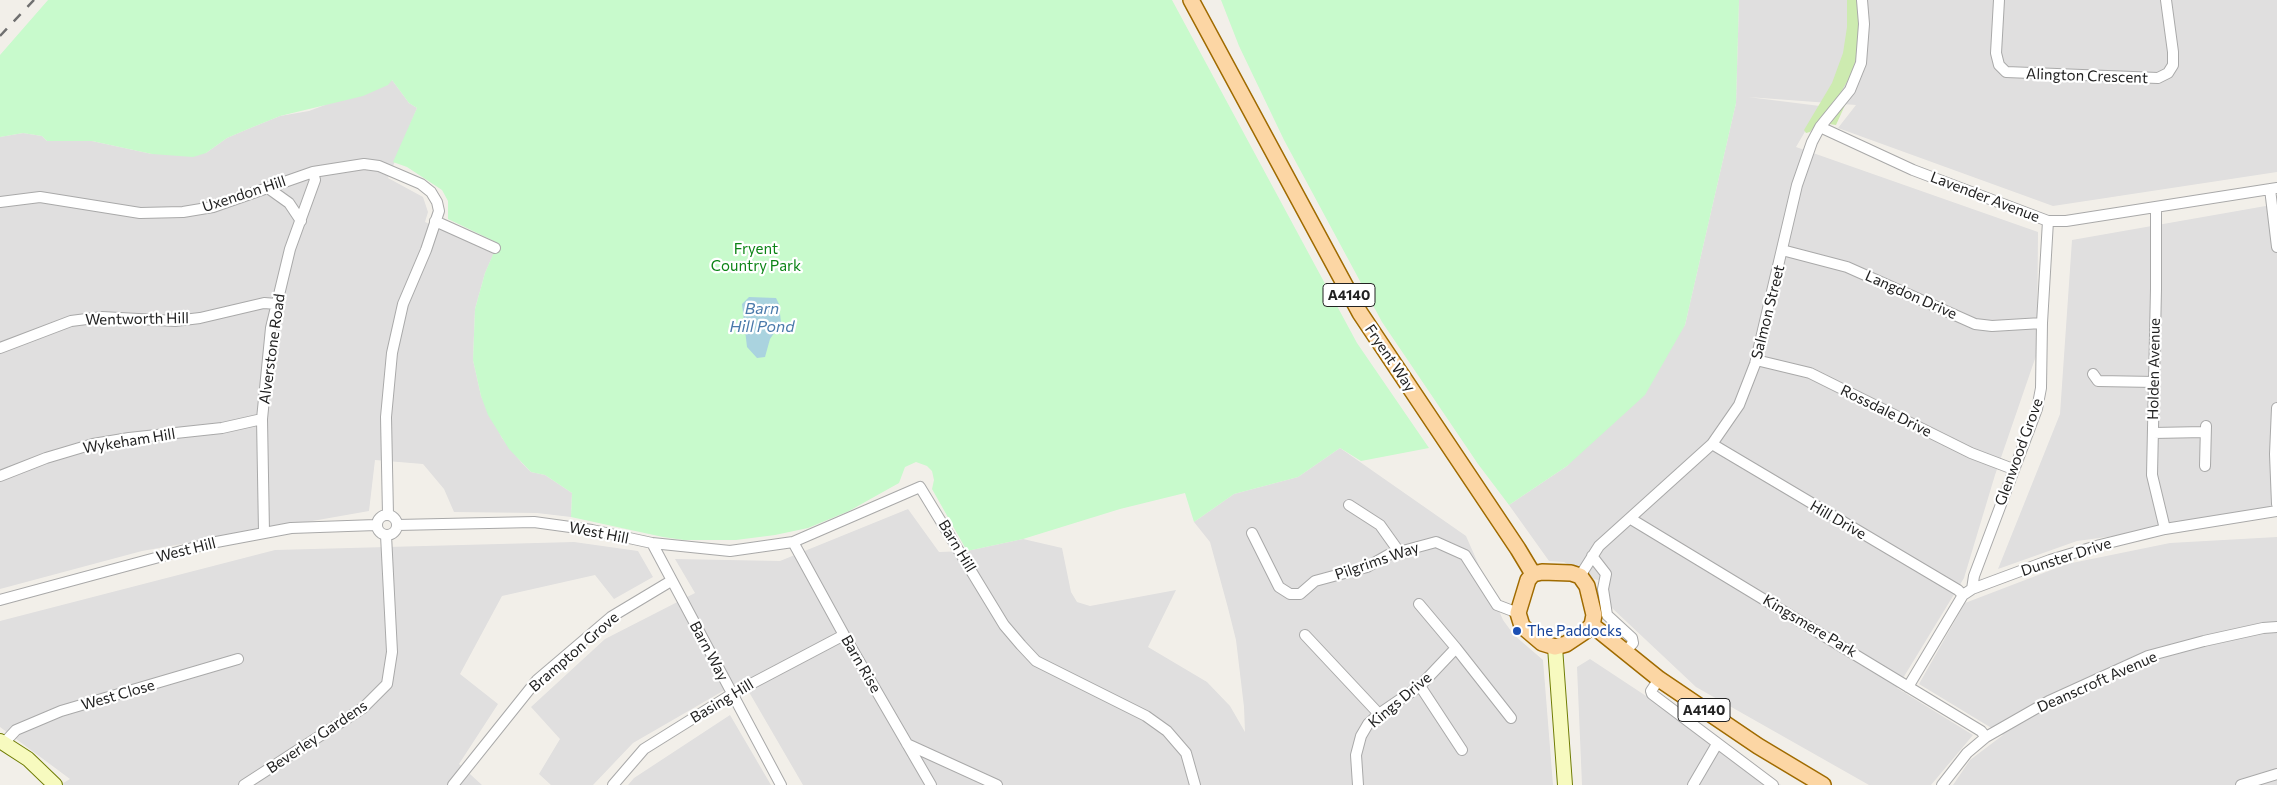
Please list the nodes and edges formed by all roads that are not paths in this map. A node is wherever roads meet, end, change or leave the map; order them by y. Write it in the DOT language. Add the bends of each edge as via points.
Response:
graph roads {
  1 [pos="1191,0"];
  2 [pos="1862,0"];
  3 [pos="1999,0"];
  4 [pos="2166,0"];
  5 [pos="1820,127"];
  6 [pos="313,172"];
  7 [pos="268,188"];
  8 [pos="2274,188"];
  9 [pos="0,202"];
  10 [pos="2156,208"];
  11 [pos="437,216"];
  12 [pos="301,221"];
  13 [pos="2048,221"];
  14 [pos="2277,247"];
  15 [pos="494,248"];
  16 [pos="1782,250"];
  17 [pos="277,304"];
  18 [pos="2042,323"];
  19 [pos="0,348"];
  20 [pos="1756,360"];
  21 [pos="2093,374"];
  22 [pos="2155,382"];
  23 [pos="2277,408"];
  24 [pos="262,419"];
  25 [pos="2153,433"];
  26 [pos="1712,444"];
  27 [pos="2205,466"];
  28 [pos="2013,470"];
  29 [pos="0,476"];
  30 [pos="2277,504"];
  31 [pos="1349,505"];
  32 [pos="2277,511"];
  33 [pos="388,515"];
  34 [pos="1631,519"];
  35 [pos="376,525"];
  36 [pos="397,525"];
  37 [pos="2165,529"];
  38 [pos="264,532"];
  39 [pos="1252,533"];
  40 [pos="386,535"];
  41 [pos="793,542"];
  42 [pos="652,543"];
  43 [pos="1400,553"];
  44 [pos="1592,556"];
  45 [pos="1532,574"];
  46 [pos="1580,576"];
  47 [pos="671,581"];
  48 [pos="1972,589"];
  49 [pos="1963,595"];
  50 [pos="0,600"];
  51 [pos="1420,604"];
  52 [pos="1518,612"];
  53 [pos="1592,625"];
  54 [pos="2277,627"];
  55 [pos="844,635"];
  56 [pos="1305,635"];
  57 [pos="1555,647"];
  58 [pos="1456,648"];
  59 [pos="1626,651"];
  60 [pos="238,659"];
  61 [pos="1658,679"];
  62 [pos="1420,686"];
  63 [pos="1908,687"];
  64 [pos="732,694"];
  65 [pos="1379,714"];
  66 [pos="1511,718"];
  67 [pos="1986,737"];
  68 [pos="2,742"];
  69 [pos="907,744"];
  70 [pos="1717,744"];
  71 [pos="1462,750"];
  72 [pos="2277,774"];
  73 [pos="55,785"];
  74 [pos="244,785"];
  75 [pos="453,785"];
  76 [pos="613,785"];
  77 [pos="781,785"];
  78 [pos="931,785"];
  79 [pos="997,785"];
  80 [pos="1195,785"];
  81 [pos="1358,785"];
  82 [pos="1565,785"];
  83 [pos="1693,785"];
  84 [pos="1773,785"];
  85 [pos="1823,785"];
  86 [pos="1942,785"];
  87 [pos="2241,785"];
  1 -- 45 [label="main road, Fryent Way / A4140" via="1360,313"];
  2 -- 5 [label="street, Salmon Street" via="1861,64 1850,90"];
  3 -- 4 [label="street, Alington Crescent" via="1996,53 1999,65 2006,72 2158,78 2168,73 2173,65"];
  5 -- 13 [label="street, Lavender Avenue" via="1913,170"];
  5 -- 16 [label="street, Salmon Street" via="1797,184"];
  6 -- 7 [label="street, Uxendon Hill"];
  6 -- 11 [label="street, Uxendon Hill" via="350,165 379,166 432,192 437,202"];
  6 -- 12 [label="street, Alverstone Road" via="315,180"];
  7 -- 9 [label="street, Uxendon Hill" via="213,207 161,214 114,210 40,197"];
  7 -- 12 [label="street" via="289,203"];
  8 -- 10 [label="street, Lavender Avenue"];
  8 -- 14 [label="street"];
  10 -- 13 [label="street, Lavender Avenue"];
  10 -- 22 [label="street, Holden Avenue"];
  11 -- 15 [label="street"];
  11 -- 33 [label="street" via="403,304 392,353 386,417"];
  12 -- 17 [label="street, Alverstone Road" via="290,249"];
  13 -- 18 [label="street, Glenwood Grove"];
  16 -- 18 [label="street, Langdon Drive" via="1847,267 1975,324"];
  16 -- 20 [label="street, Salmon Street"];
  17 -- 19 [label="street, Wentworth Hill" via="264,303 200,318 102,317 71,321"];
  17 -- 24 [label="street, Alverstone Road"];
  18 -- 28 [label="street, Glenwood Grove" via="2041,388 2037,409"];
  20 -- 26 [label="street, Salmon Street" via="1739,405"];
  20 -- 28 [label="street, Rossdale Drive" via="1810,373"];
  21 -- 22 [label="street" via="2098,381"];
  22 -- 25 [label="street, Holden Avenue"];
  23 -- 30 [label="street"];
  24 -- 29 [label="street, Wykeham Hill" via="222,428 93,444"];
  24 -- 38 [label="street, Alverstone Road"];
  25 -- 27 [label="street" via="2206,429"];
  25 -- 37 [label="street, Holden Avenue" via="2152,475"];
  26 -- 34 [label="street, Salmon Street"];
  26 -- 49 [label="street, Hill Drive"];
  28 -- 48 [label="street, Glenwood Grove"];
  31 -- 43 [label="street" via="1380,525"];
  32 -- 37 [label="street, Dunster Drive"];
  33 -- 35 [label="street" via="382,516"];
  33 -- 36 [label="street" via="396,519"];
  34 -- 44 [label="street, Salmon Street"];
  34 -- 63 [label="street, Kingsmere Park"];
  35 -- 38 [label="street, West Hill"];
  35 -- 40 [label="street"];
  36 -- 40 [label="street" via="392,534"];
  36 -- 42 [label="street, West Hill" via="534,522"];
  37 -- 48 [label="street, Dunster Drive" via="2050,560"];
  38 -- 50 [label="street, West Hill" via="211,543"];
  39 -- 43 [label="street, Pilgrims Way" via="1279,587 1290,594 1300,594 1315,581 1368,567 1388,555"];
  40 -- 74 [label="street, Beverley Gardens" via="392,652 387,684 363,708"];
  41 -- 42 [label="street, Barn Hill" via="730,551"];
  41 -- 55 [label="street, Barn Rise"];
  41 -- 80 [label="street, Barn Hill" via="920,487 1004,625 1021,645 1036,661 1146,716 1166,731 1186,753"];
  42 -- 47 [label="street, Barn Way"];
  43 -- 52 [label="street, Pilgrims Way" via="1436,542 1465,555 1497,605"];
  44 -- 46 [label="street, Salmon Street"];
  44 -- 59 [label="street" via="1606,574 1603,589 1607,616 1632,638 1633,643"];
  45 -- 46 [label="main road" via="1571,573"];
  45 -- 52 [label="main road"];
  46 -- 53 [label="main road" via="1587,586 1594,615"];
  47 -- 64 [label="street, Barn Way"];
  47 -- 75 [label="street, Brampton Grove" via="611,616 538,680"];
  48 -- 49 [label="street, Dunster Drive"];
  49 -- 63 [label="street, Dunster Drive"];
  51 -- 58 [label="street"];
  52 -- 57 [label="main road" via="1522,626 1542,643"];
  53 -- 57 [label="main road" via="1566,644"];
  53 -- 59 [label="main road, A4140"];
  54 -- 67 [label="street, Deanscroft Avenue" via="2212,639 2148,656 2049,701"];
  55 -- 64 [label="street, Basing Hill"];
  55 -- 69 [label="street, Barn Rise"];
  56 -- 65 [label="street"];
  57 -- 82 [label="street"];
  58 -- 62 [label="street, Kings Drive"];
  58 -- 66 [label="street"];
  59 -- 61 [label="main road, A4140"];
  60 -- 68 [label="street, West Close" via="61,711 16,730"];
  61 -- 70 [label="street" via="1652,694"];
  61 -- 85 [label="main road, A4140"];
  62 -- 65 [label="street, Kings Drive"];
  62 -- 71 [label="street"];
  63 -- 67 [label="street, Kingsmere Park"];
  64 -- 76 [label="street, Basing Hill" via="644,749"];
  64 -- 77 [label="street, Barn Way"];
  65 -- 81 [label="street, Kings Drive" via="1361,736 1356,755"];
  67 -- 86 [label="street, Deanscroft Avenue" via="1967,753"];
  68 -- 73 [label="street" via="28,759"];
  69 -- 78 [label="street, Barn Rise"];
  69 -- 79 [label="street"];
  70 -- 83 [label="street"];
  70 -- 84 [label="street"];
  72 -- 87 [label="street"];
}
